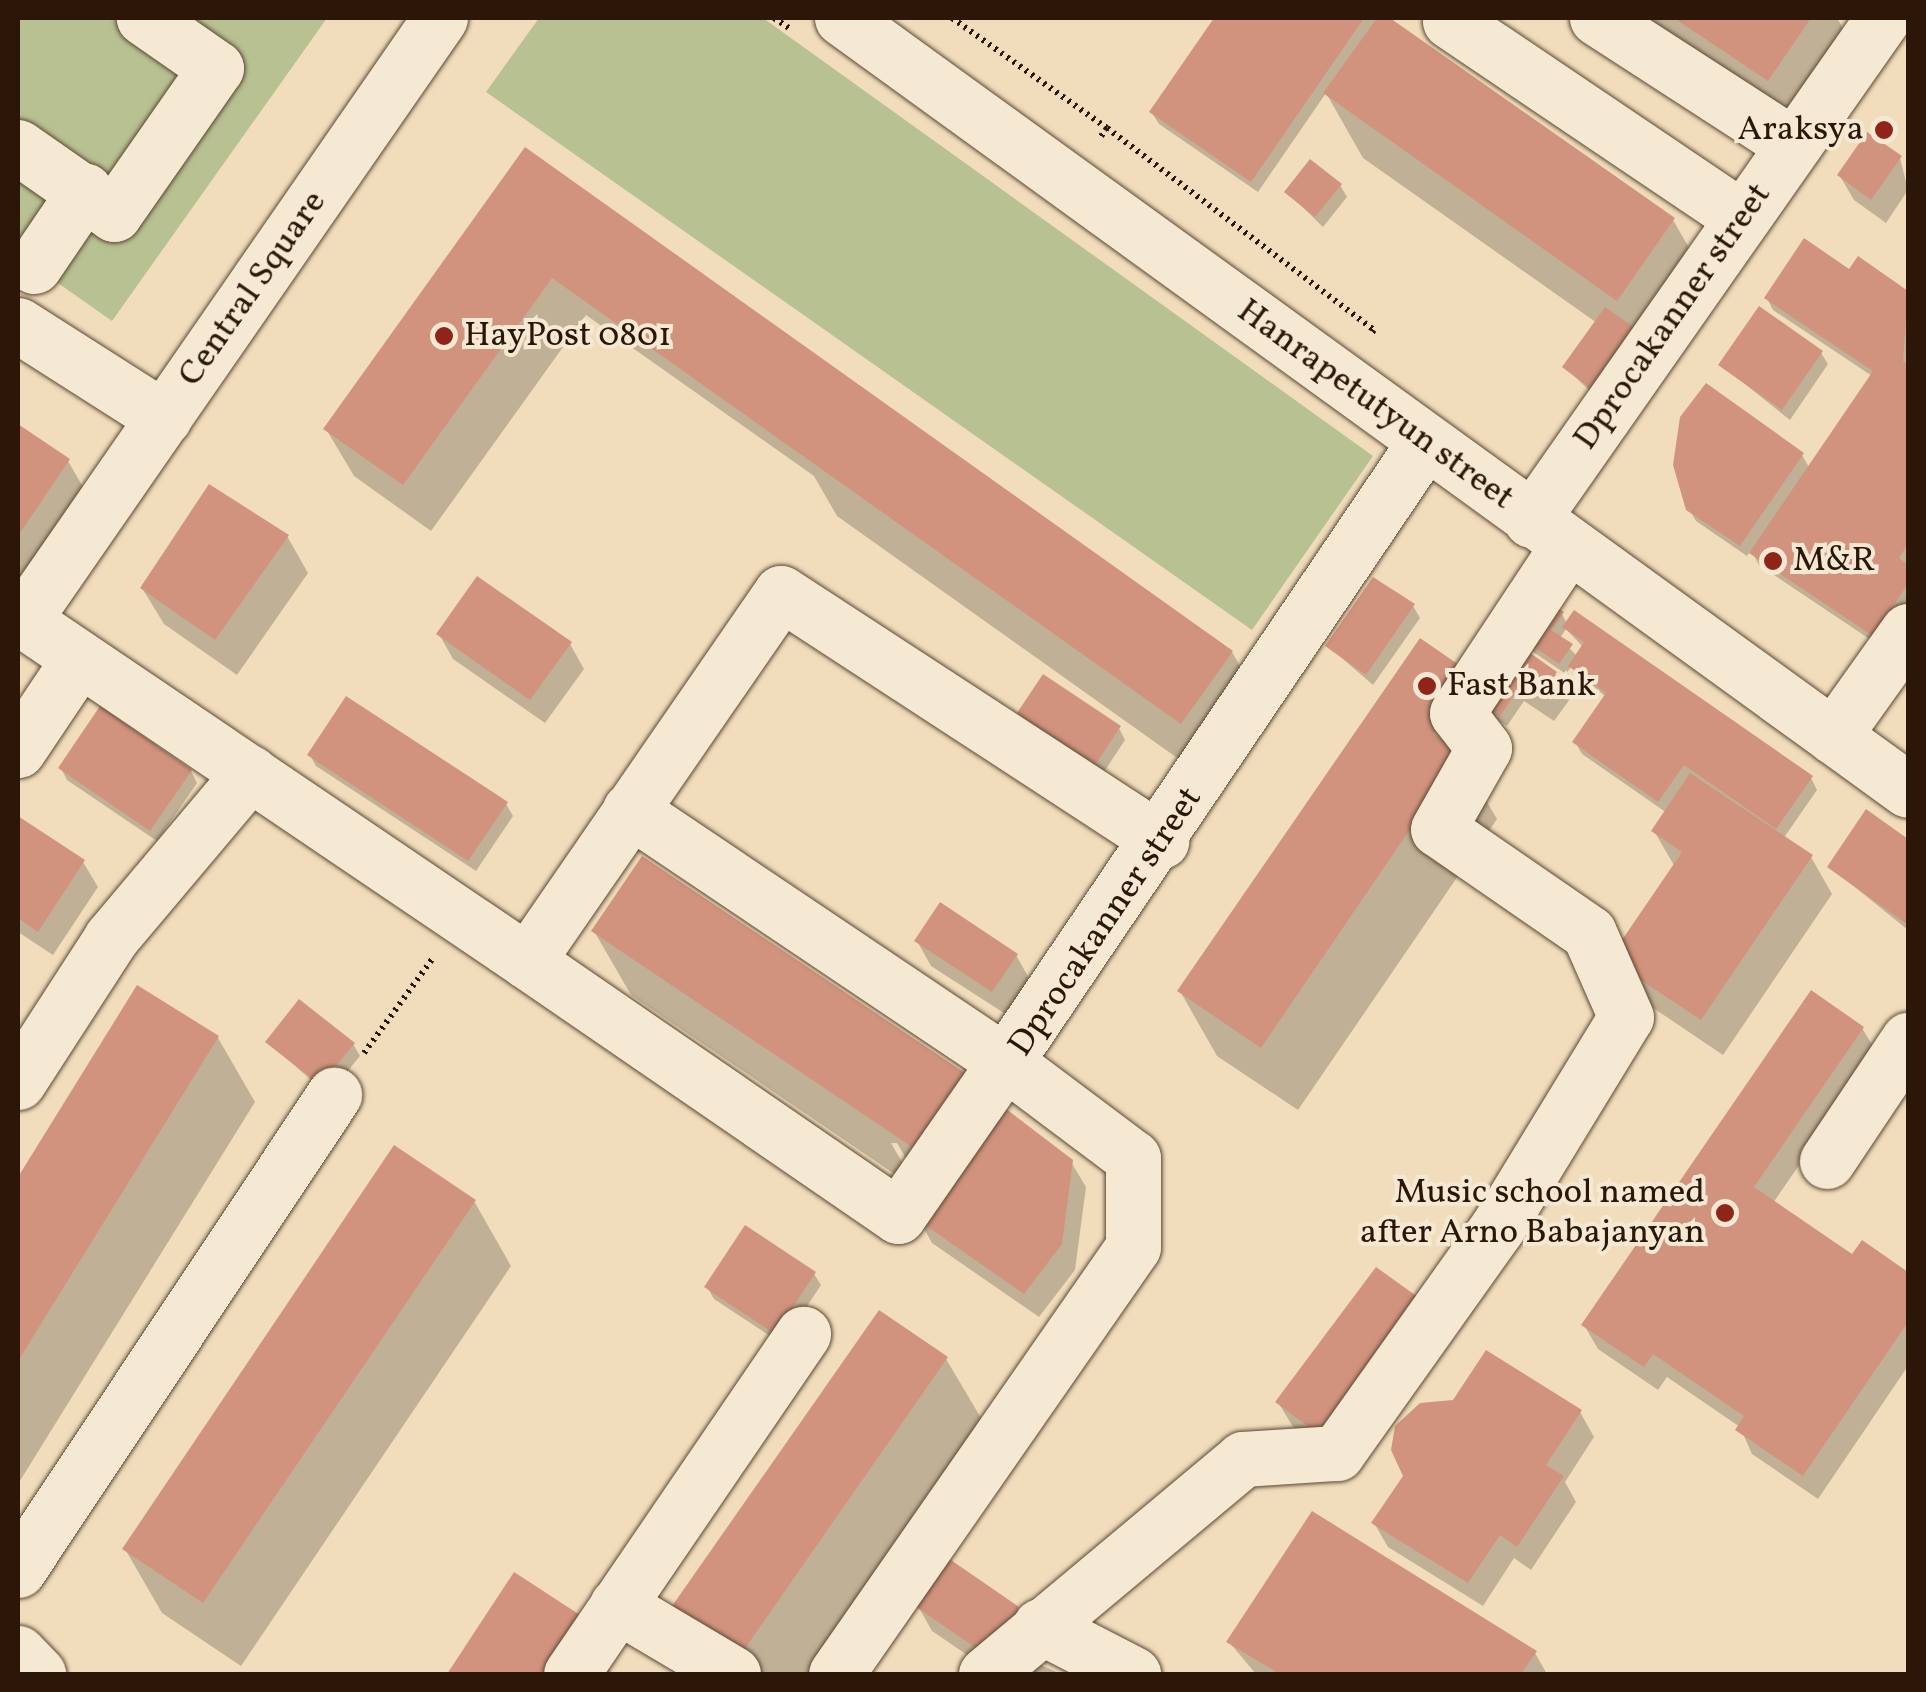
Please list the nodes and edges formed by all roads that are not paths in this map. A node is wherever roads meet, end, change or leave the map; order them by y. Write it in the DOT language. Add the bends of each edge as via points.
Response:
graph roads {
  1 [pos="440,18"];
  2 [pos="842,18"];
  3 [pos="1597,18"];
  4 [pos="1883,18"];
  5 [pos="1450,21"];
  6 [pos="174,26"];
  7 [pos="1793,145"];
  8 [pos="18,147"];
  9 [pos="85,192"];
  10 [pos="1742,218"];
  11 [pos="34,266"];
  12 [pos="18,326"];
  13 [pos="164,418"];
  14 [pos="1425,442"];
  15 [pos="1550,532"];
  16 [pos="1908,630"];
  17 [pos="79,659"];
  18 [pos="1833,736"];
  19 [pos="18,750"];
  20 [pos="250,773"];
  21 [pos="1908,790"];
  22 [pos="630,810"];
  23 [pos="1160,841"];
  24 [pos="527,961"];
  25 [pos="1908,1040"];
  26 [pos="1005,1062"];
  27 [pos="18,1082"];
  28 [pos="334,1094"];
  29 [pos="1828,1161"];
  30 [pos="803,1334"];
  31 [pos="18,1570"];
  32 [pos="618,1605"];
  33 [pos="1040,1626"];
  34 [pos="18,1652"];
  35 [pos="38,1674"];
  36 [pos="571,1674"];
  37 [pos="733,1674"];
  38 [pos="836,1674"];
  39 [pos="986,1674"];
  40 [pos="1133,1674"];
  1 -- 13 [label="street, Central Square"];
  2 -- 14 [label="street, Hanrapetutyun street"];
  3 -- 7 [label="street"];
  4 -- 7 [label="street, Dprocakanner street"];
  5 -- 10 [label="street"];
  6 -- 9 [label="street" via="216,68 114,214"];
  7 -- 10 [label="street, Dprocakanner street"];
  8 -- 9 [label="street"];
  9 -- 11 [label="street"];
  10 -- 15 [label="street, Dprocakanner street"];
  12 -- 13 [label="street, Central Square"];
  13 -- 17 [label="street" via="23,620"];
  14 -- 15 [label="street, Hanrapetutyun street"];
  14 -- 23 [label="street, Dprocakanner street"];
  15 -- 18 [label="street, Hanrapetutyun street"];
  15 -- 33 [label="street, Dprocakanner street" via="1457,713 1484,748 1438,828 1590,934 1626,1018 1496,1228 1337,1453 1243,1459"];
  16 -- 18 [label="street"];
  17 -- 19 [label="street"];
  17 -- 20 [label="street"];
  18 -- 21 [label="street, Hanrapetutyun street"];
  20 -- 24 [label="street"];
  20 -- 27 [label="street" via="111,938"];
  22 -- 23 [label="street" via="781,593"];
  22 -- 24 [label="street"];
  22 -- 26 [label="street"];
  23 -- 26 [label="street, Dprocakanner street"];
  24 -- 26 [label="street" via="898,1216"];
  25 -- 29 [label="street"];
  26 -- 38 [label="street, Dprocakanner street" via="1133,1158 1133,1248"];
  28 -- 31 [label="street"];
  30 -- 32 [label="street"];
  32 -- 36 [label="street"];
  32 -- 37 [label="street"];
  33 -- 39 [label="street"];
  33 -- 40 [label="street"];
  34 -- 35 [label="street"];
}
